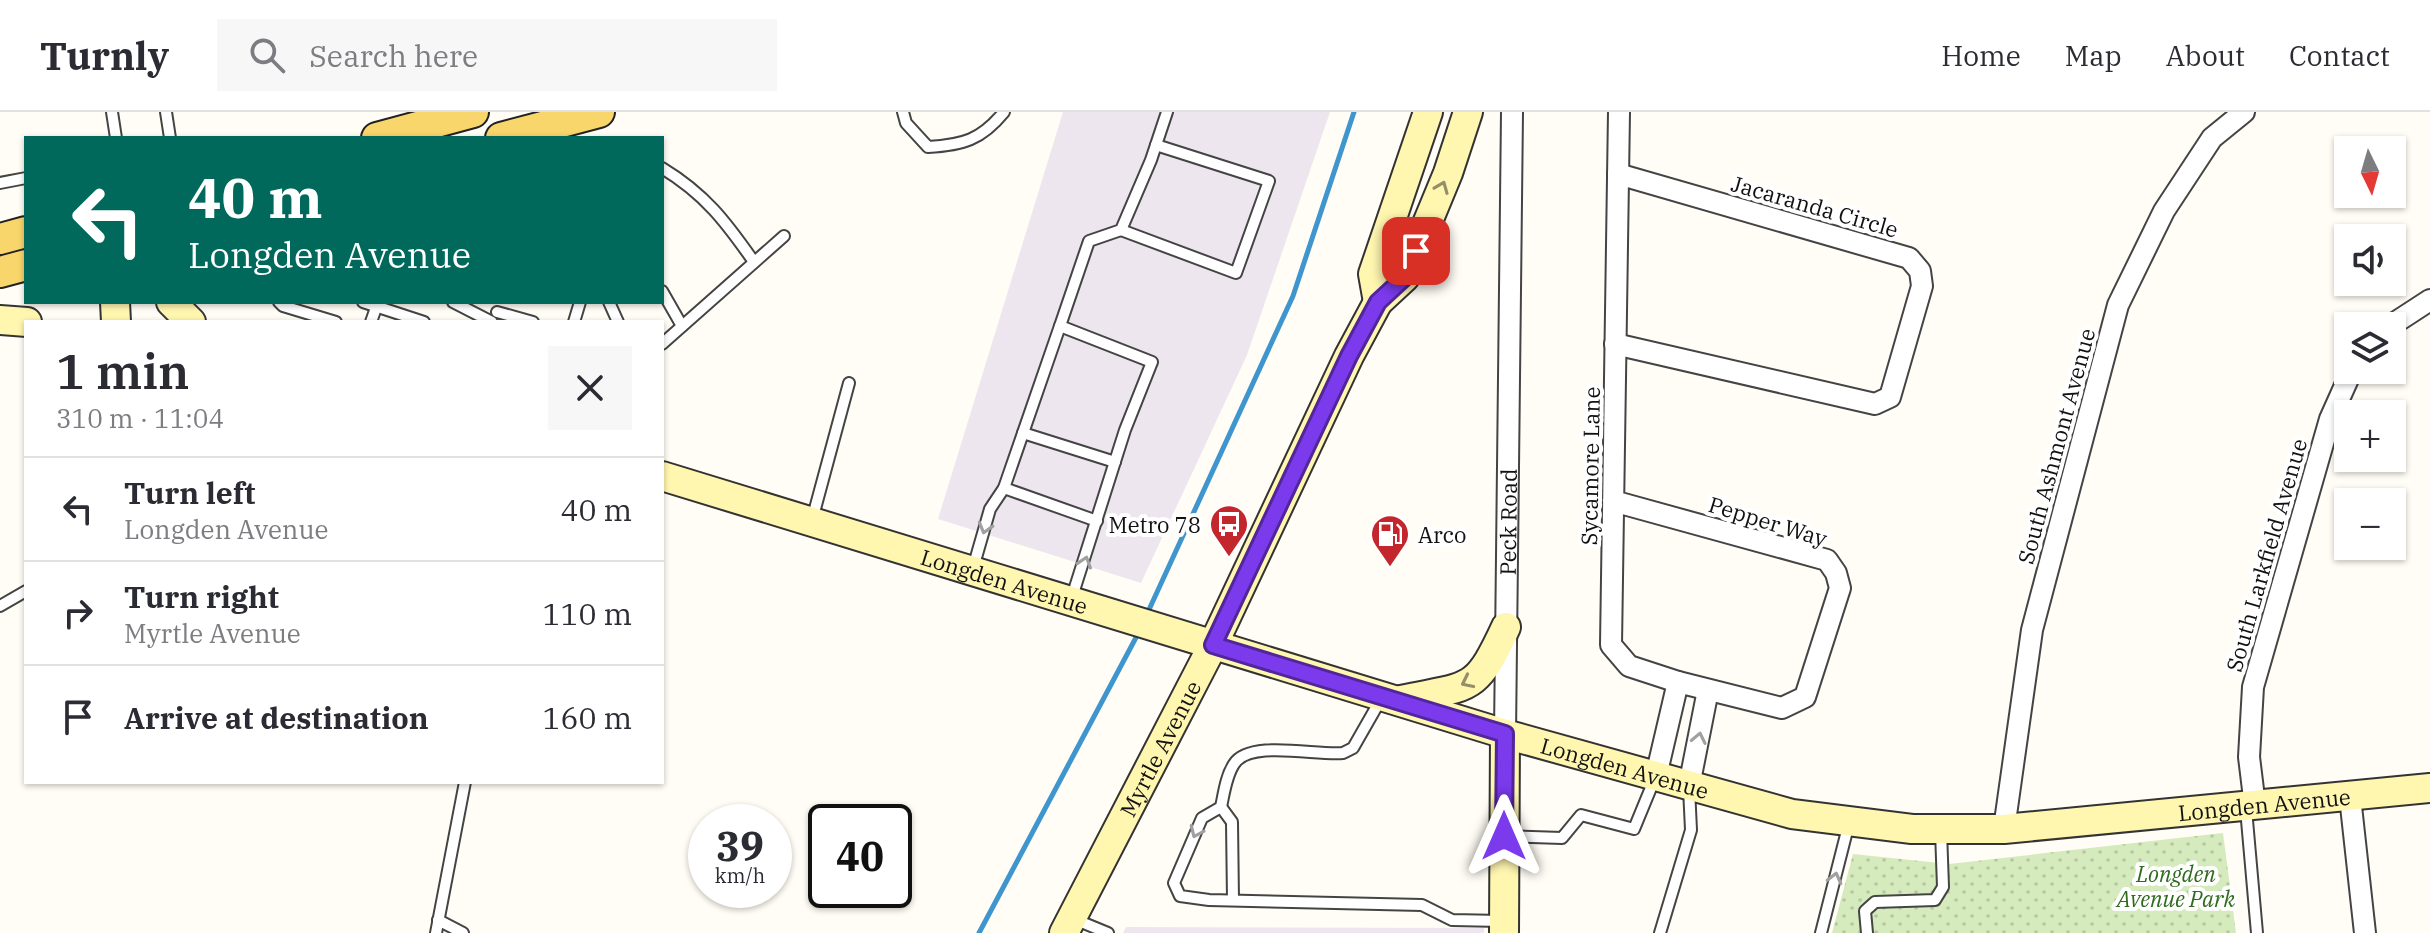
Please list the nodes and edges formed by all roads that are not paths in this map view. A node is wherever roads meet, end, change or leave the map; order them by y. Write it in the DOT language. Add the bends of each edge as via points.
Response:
graph roads {
  1 [pos="112,112"];
  2 [pos="166,112"];
  3 [pos="473,112"];
  4 [pos="599,112"];
  5 [pos="903,112"];
  6 [pos="1004,112"];
  7 [pos="1167,112"];
  8 [pos="1428,112"];
  9 [pos="1468,112"];
  10 [pos="1512,112"];
  11 [pos="1619,112"];
  12 [pos="2244,112"];
  13 [pos="116,136"];
  14 [pos="170,136"];
  15 [pos="384,136"];
  16 [pos="509,136"];
  17 [pos="1156,145"];
  18 [pos="664,169"];
  19 [pos="1618,174"];
  20 [pos="24,178"];
  21 [pos="0,183"];
  22 [pos="1121,230"];
  23 [pos="24,233"];
  24 [pos="784,236"];
  25 [pos="0,239"];
  26 [pos="754,262"];
  27 [pos="24,266"];
  28 [pos="0,272"];
  29 [pos="664,294"];
  30 [pos="2430,300"];
  31 [pos="1378,302"];
  32 [pos="173,304"];
  33 [pos="281,304"];
  34 [pos="377,304"];
  35 [pos="460,304"];
  36 [pos="495,314"];
  37 [pos="2406,316"];
  38 [pos="408,319"];
  39 [pos="0,320"];
  40 [pos="189,320"];
  41 [pos="329,320"];
  42 [pos="524,320"];
  43 [pos="24,322"];
  44 [pos="682,326"];
  45 [pos="1060,326"];
  46 [pos="664,342"];
  47 [pos="1615,344"];
  48 [pos="849,383"];
  49 [pos="2346,384"];
  50 [pos="1023,433"];
  51 [pos="1115,462"];
  52 [pos="664,477"];
  53 [pos="1004,488"];
  54 [pos="1613,501"];
  55 [pos="1097,521"];
  56 [pos="812,522"];
  57 [pos="972,572"];
  58 [pos="24,592"];
  59 [pos="1070,602"];
  60 [pos="0,606"];
  61 [pos="1506,627"];
  62 [pos="1213,645"];
  63 [pos="1678,682"];
  64 [pos="1708,690"];
  65 [pos="1392,697"];
  66 [pos="1505,734"];
  67 [pos="1656,776"];
  68 [pos="465,784"];
  69 [pos="1689,786"];
  70 [pos="2430,788"];
  71 [pos="2350,797"];
  72 [pos="2250,806"];
  73 [pos="1221,807"];
  74 [pos="1849,823"];
  75 [pos="1941,829"];
  76 [pos="2004,829"];
  77 [pos="1504,836"];
  78 [pos="1233,900"];
  79 [pos="438,920"];
  80 [pos="1068,926"];
  81 [pos="1504,927"];
  82 [pos="436,933"];
  83 [pos="463,933"];
  84 [pos="1108,933"];
  85 [pos="1660,933"];
  86 [pos="1821,933"];
  87 [pos="1867,933"];
  88 [pos="2257,933"];
  89 [pos="2365,933"];
  1 -- 13 [label="lane"];
  2 -- 14 [label="lane"];
  3 -- 15 [label="main road"];
  4 -- 16 [label="main road"];
  5 -- 6 [label="lane" via="928,147 962,145"];
  7 -- 17 [label="lane"];
  8 -- 31 [label="street, Myrtle Avenue" via="1373,274"];
  31 -- 9 [label="street, Myrtle Avenue, one-way" via="1405,277"];
  10 -- 61 [label="street, Peck Road"];
  11 -- 19 [label="street, Sycamore Lane"];
  12 -- 76 [label="street, South Ashmont Avenue" via="2212,138 2188,174 2118,305 2032,630"];
  17 -- 22 [label="lane"];
  17 -- 22 [label="lane" via="1269,181 1236,273"];
  18 -- 26 [label="lane" via="722,215"];
  19 -- 47 [label="street, Sycamore Lane"];
  19 -- 47 [label="street, Jacaranda Circle" via="1909,258 1920,271 1922,286 1890,397 1875,404"];
  20 -- 21 [label="lane"];
  22 -- 45 [label="lane" via="1089,241"];
  23 -- 25 [label="main road"];
  24 -- 26 [label="lane"];
  26 -- 44 [label="lane"];
  27 -- 28 [label="main road"];
  29 -- 44 [label="lane"];
  30 -- 37 [label="street"];
  31 -- 62 [label="street, Myrtle Avenue"];
  32 -- 40 [label="street"];
  33 -- 41 [label="lane"];
  34 -- 38 [label="lane"];
  35 -- 36 [label="lane"];
  36 -- 42 [label="lane"];
  39 -- 43 [label="street"];
  44 -- 46 [label="lane"];
  45 -- 50 [label="lane"];
  45 -- 51 [label="lane" via="1152,361"];
  47 -- 54 [label="street, Sycamore Lane"];
  48 -- 56 [label="lane"];
  49 -- 72 [label="street, South Larkfield Avenue" via="2330,419 2253,687"];
  50 -- 51 [label="lane"];
  50 -- 53 [label="lane"];
  51 -- 55 [label="lane"];
  52 -- 56 [label="street, Longden Avenue"];
  53 -- 55 [label="lane"];
  53 -- 57 [label="lane, one-way" via="990,509"];
  54 -- 63 [label="street, Sycamore Lane" via="1611,645 1629,666"];
  54 -- 64 [label="street, Pepper Way" via="1827,560 1836,573 1840,588 1805,697 1782,708"];
  59 -- 55 [label="lane, one-way"];
  56 -- 57 [label="street, Longden Avenue"];
  57 -- 59 [label="street, Longden Avenue"];
  58 -- 60 [label="lane"];
  59 -- 62 [label="street, Longden Avenue"];
  61 -- 65 [label="street, one-way" via="1486,669 1472,683"];
  61 -- 66 [label="street, Peck Road"];
  62 -- 65 [label="street, Longden Avenue"];
  62 -- 80 [label="street, Myrtle Avenue"];
  63 -- 64 [label="street, Pepper Way"];
  63 -- 67 [label="street"];
  69 -- 64 [label="street, one-way"];
  65 -- 66 [label="street, Longden Avenue"];
  65 -- 73 [label="lane" via="1353,748 1343,753 1271,750 1244,755 1229,774"];
  66 -- 67 [label="street, Longden Avenue"];
  66 -- 77 [label="street, Peck Road"];
  67 -- 69 [label="street, Longden Avenue"];
  67 -- 77 [label="lane" via="1634,829 1581,815 1562,838"];
  68 -- 79 [label="lane"];
  69 -- 74 [label="street, Longden Avenue" via="1792,814"];
  69 -- 85 [label="lane" via="1691,830"];
  70 -- 71 [label="street, Longden Avenue"];
  71 -- 72 [label="street, Longden Avenue"];
  71 -- 89 [label="street"];
  72 -- 76 [label="street, Longden Avenue"];
  72 -- 88 [label="lane"];
  73 -- 78 [label="lane" via="1232,822"];
  73 -- 78 [label="lane, one-way" via="1202,818 1175,889 1191,899"];
  74 -- 75 [label="street, Longden Avenue"];
  86 -- 74 [label="lane, one-way"];
  75 -- 76 [label="street, Longden Avenue"];
  75 -- 87 [label="lane" via="1943,887 1935,900 1875,902 1865,911"];
  77 -- 81 [label="street, Peck Road"];
  78 -- 81 [label="lane" via="1422,905 1452,920"];
  79 -- 82 [label="lane"];
  79 -- 83 [label="lane"];
  80 -- 84 [label="lane"];
}
